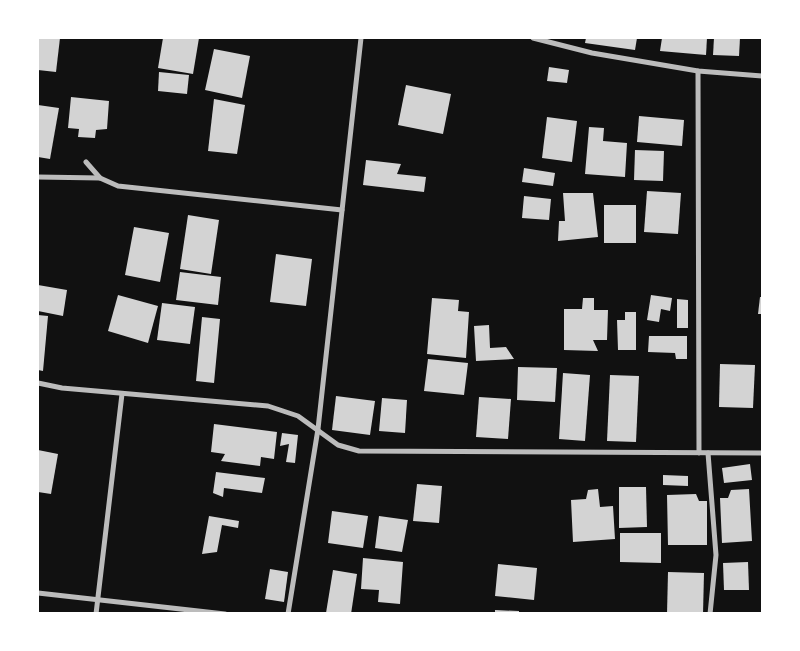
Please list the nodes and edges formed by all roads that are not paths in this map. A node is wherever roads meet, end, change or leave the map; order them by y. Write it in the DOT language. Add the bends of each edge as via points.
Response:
graph roads {
  1 [pos="361,38"];
  2 [pos="533,38"];
  3 [pos="698,72"];
  4 [pos="762,76"];
  5 [pos="86,162"];
  6 [pos="38,177"];
  7 [pos="100,178"];
  8 [pos="342,210"];
  9 [pos="38,383"];
  10 [pos="122,394"];
  11 [pos="318,429"];
  12 [pos="762,452"];
  13 [pos="699,453"];
  14 [pos="708,453"];
  15 [pos="38,593"];
  16 [pos="97,599"];
  17 [pos="96,614"];
  18 [pos="226,614"];
  19 [pos="288,614"];
  20 [pos="710,614"];
  1 -- 8 [label="street"];
  2 -- 3 [label="street" via="592,54"];
  3 -- 4 [label="street"];
  3 -- 13 [label="street"];
  5 -- 7 [label="street"];
  6 -- 7 [label="street"];
  7 -- 8 [label="street" via="118,186"];
  8 -- 11 [label="street"];
  9 -- 10 [label="street"];
  10 -- 11 [label="street" via="268,406 298,416"];
  10 -- 16 [label="street"];
  11 -- 13 [label="street" via="338,445 359,451"];
  11 -- 19 [label="street"];
  12 -- 14 [label="street"];
  13 -- 14 [label="street"];
  14 -- 20 [label="street" via="716,556"];
  15 -- 16 [label="street"];
  16 -- 17 [label="street"];
  16 -- 18 [label="street"];
}
